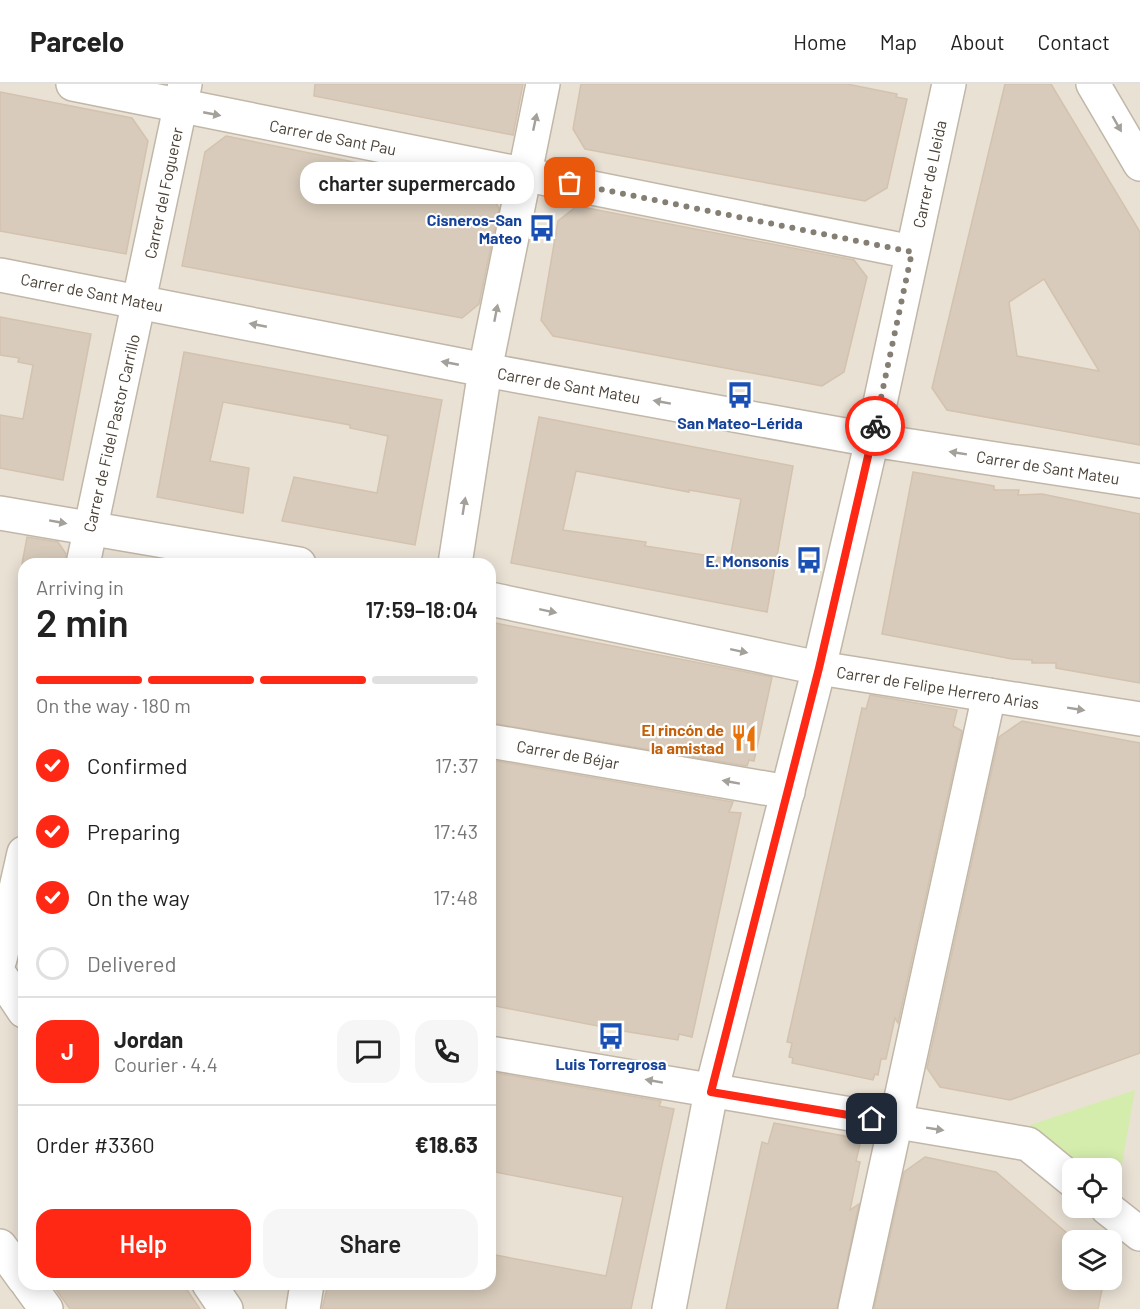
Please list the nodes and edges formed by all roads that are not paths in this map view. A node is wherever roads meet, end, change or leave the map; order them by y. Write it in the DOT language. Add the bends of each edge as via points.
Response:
graph roads {
  1 [pos="73,84"];
  2 [pos="543,84"];
  3 [pos="949,84"];
  4 [pos="1093,84"];
  5 [pos="183,96"];
  6 [pos="1140,164"];
  7 [pos="525,174"];
  8 [pos="912,252"];
  9 [pos="0,275"];
  10 [pos="141,302"];
  11 [pos="485,370"];
  12 [pos="872,440"];
  13 [pos="1140,481"];
  14 [pos="0,513"];
  15 [pos="89,528"];
  16 [pos="84,558"];
  17 [pos="264,558"];
  18 [pos="455,558"];
  19 [pos="496,600"];
  20 [pos="819,668"];
  21 [pos="989,695"];
  22 [pos="1140,719"];
  23 [pos="496,742"];
  24 [pos="788,792"];
  25 [pos="18,880"];
  26 [pos="0,959"];
  27 [pos="0,973"];
  28 [pos="18,974"];
  29 [pos="18,1002"];
  30 [pos="496,1054"];
  31 [pos="711,1092"];
  32 [pos="895,1122"];
  33 [pos="1062,1172"];
  34 [pos="1120,1218"];
  35 [pos="1140,1234"];
  36 [pos="0,1246"];
  37 [pos="18,1271"];
  38 [pos="32,1290"];
  39 [pos="213,1290"];
  40 [pos="306,1290"];
  41 [pos="46,1309"];
  42 [pos="226,1309"];
  43 [pos="303,1309"];
  44 [pos="669,1309"];
  45 [pos="855,1309"];
  1 -- 5 [label="street, Carrer de Sant Pau"];
  7 -- 2 [label="street, one-way"];
  3 -- 8 [label="street, Carrer de Lleida"];
  4 -- 6 [label="street, one-way"];
  5 -- 7 [label="street, Carrer de Sant Pau, one-way"];
  5 -- 10 [label="street, Carrer del Foguerer"];
  7 -- 8 [label="street, Carrer de Sant Pau"];
  11 -- 7 [label="street, one-way"];
  8 -- 12 [label="street, Carrer de Lleida"];
  9 -- 10 [label="street, Carrer de Sant Mateu"];
  11 -- 10 [label="street, Carrer de Sant Mateu, one-way"];
  10 -- 15 [label="street, Carrer de Fidel Pastor Carrillo"];
  12 -- 11 [label="street, Carrer de Sant Mateu, one-way"];
  18 -- 11 [label="street, one-way"];
  13 -- 12 [label="street, Carrer de Sant Mateu, one-way"];
  12 -- 20 [label="street, Carrer de Lleida"];
  14 -- 15 [label="street, one-way"];
  15 -- 16 [label="street, Carrer de Fidel Pastor Carrillo"];
  15 -- 17 [label="street"];
  19 -- 20 [label="street, Carrer de Felipe Herrero Arias, one-way"];
  20 -- 21 [label="street, Carrer de Felipe Herrero Arias"];
  20 -- 24 [label="street, Carrer de Lleida"];
  21 -- 22 [label="street, Carrer de Felipe Herrero Arias, one-way"];
  21 -- 32 [label="street"];
  24 -- 23 [label="street, Carrer de Béjar, one-way"];
  24 -- 31 [label="street, Carrer de Lleida"];
  25 -- 26 [label="street"];
  27 -- 28 [label="street"];
  27 -- 29 [label="street"];
  31 -- 30 [label="street, one-way"];
  31 -- 32 [label="street"];
  31 -- 44 [label="street, Carrer de Lleida"];
  32 -- 33 [label="street, one-way" via="1028,1144"];
  32 -- 45 [label="street"];
  34 -- 35 [label="street"];
  36 -- 37 [label="street"];
  38 -- 41 [label="street"];
  39 -- 42 [label="street"];
  40 -- 43 [label="street"];
}
